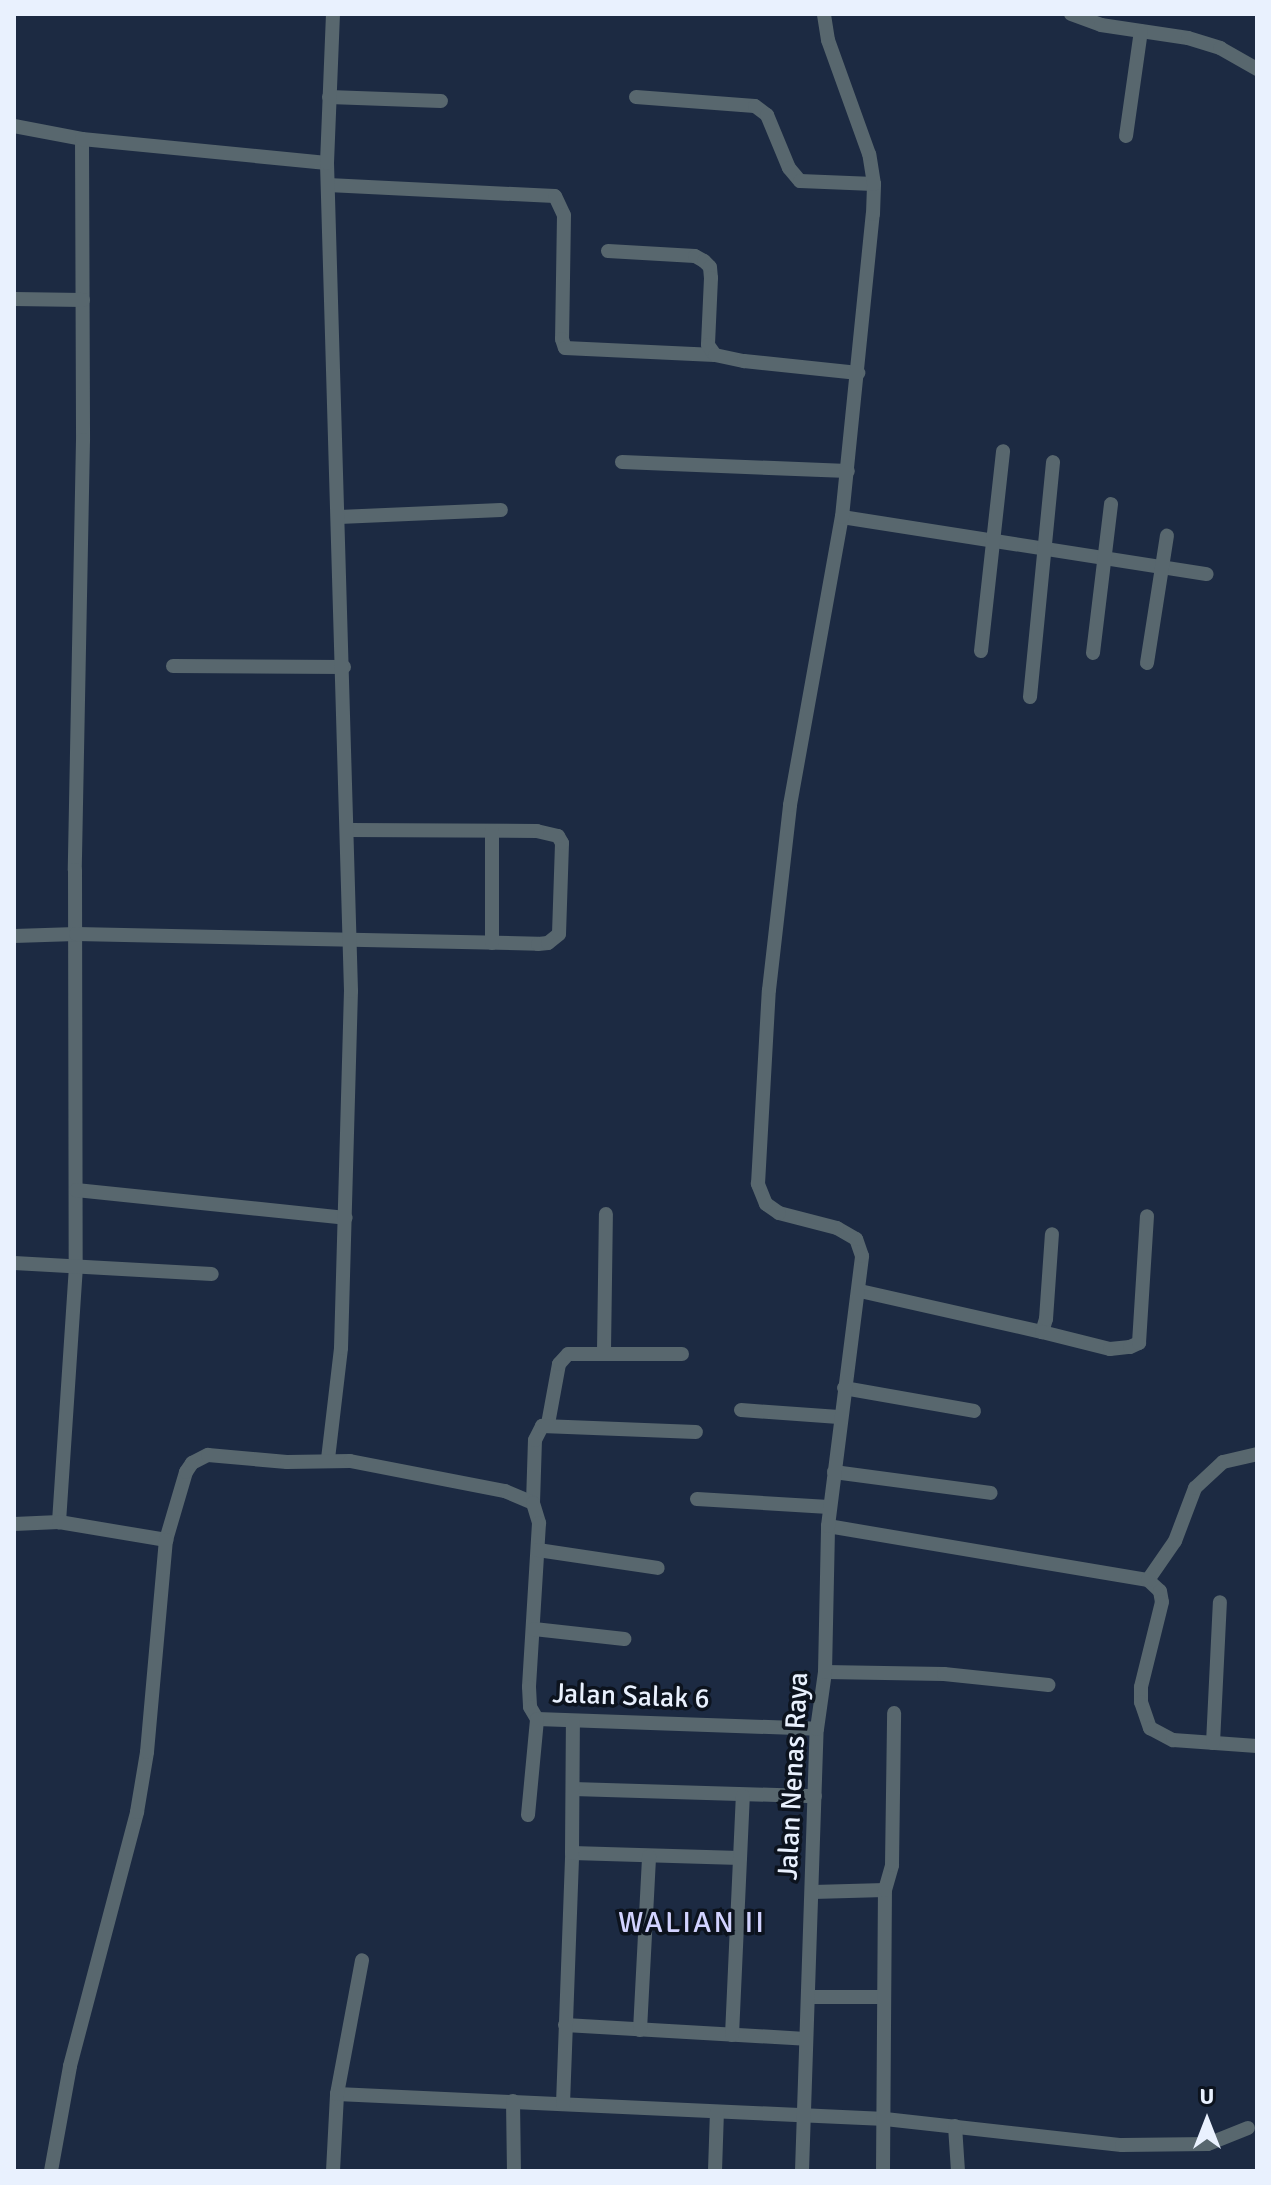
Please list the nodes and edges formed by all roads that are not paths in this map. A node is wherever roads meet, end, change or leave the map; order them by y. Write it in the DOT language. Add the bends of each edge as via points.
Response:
graph roads {
  1 [pos="333,14"];
  2 [pos="824,14"];
  3 [pos="1071,14"];
  4 [pos="1141,31"];
  5 [pos="1257,69"];
  6 [pos="329,97"];
  7 [pos="636,97"];
  8 [pos="441,101"];
  9 [pos="14,126"];
  10 [pos="1126,136"];
  11 [pos="82,139"];
  12 [pos="327,163"];
  13 [pos="874,184"];
  14 [pos="328,185"];
  15 [pos="608,251"];
  16 [pos="14,299"];
  17 [pos="83,300"];
  18 [pos="715,355"];
  19 [pos="858,373"];
  20 [pos="1003,451"];
  21 [pos="622,462"];
  22 [pos="1053,462"];
  23 [pos="848,471"];
  24 [pos="1111,504"];
  25 [pos="501,510"];
  26 [pos="339,517"];
  27 [pos="842,517"];
  28 [pos="1167,536"];
  29 [pos="994,539"];
  30 [pos="1045,547"];
  31 [pos="1106,556"];
  32 [pos="1164,566"];
  33 [pos="1207,574"];
  34 [pos="981,651"];
  35 [pos="1093,653"];
  36 [pos="1147,663"];
  37 [pos="173,666"];
  38 [pos="344,667"];
  39 [pos="1030,697"];
  40 [pos="349,830"];
  41 [pos="492,831"];
  42 [pos="76,934"];
  43 [pos="14,936"];
  44 [pos="351,942"];
  45 [pos="492,943"];
  46 [pos="76,1190"];
  47 [pos="606,1214"];
  48 [pos="1147,1216"];
  49 [pos="346,1218"];
  50 [pos="1052,1234"];
  51 [pos="14,1263"];
  52 [pos="76,1266"];
  53 [pos="212,1274"];
  54 [pos="860,1291"];
  55 [pos="1042,1332"];
  56 [pos="604,1351"];
  57 [pos="682,1354"];
  58 [pos="844,1388"];
  59 [pos="741,1410"];
  60 [pos="974,1411"];
  61 [pos="839,1417"];
  62 [pos="548,1424"];
  63 [pos="696,1432"];
  64 [pos="1257,1454"];
  65 [pos="328,1459"];
  66 [pos="834,1472"];
  67 [pos="991,1493"];
  68 [pos="697,1499"];
  69 [pos="533,1503"];
  70 [pos="829,1507"];
  71 [pos="59,1522"];
  72 [pos="14,1524"];
  73 [pos="828,1526"];
  74 [pos="166,1540"];
  75 [pos="538,1550"];
  76 [pos="658,1568"];
  77 [pos="1148,1580"];
  78 [pos="1220,1602"];
  79 [pos="534,1629"];
  80 [pos="624,1639"];
  81 [pos="825,1672"];
  82 [pos="1048,1685"];
  83 [pos="894,1713"];
  84 [pos="537,1719"];
  85 [pos="573,1723"];
  86 [pos="817,1729"];
  87 [pos="1213,1743"];
  88 [pos="1257,1746"];
  89 [pos="573,1789"];
  90 [pos="743,1796"];
  91 [pos="815,1796"];
  92 [pos="528,1815"];
  93 [pos="572,1853"];
  94 [pos="649,1856"];
  95 [pos="740,1858"];
  96 [pos="885,1890"];
  97 [pos="813,1892"];
  98 [pos="362,1960"];
  99 [pos="809,1997"];
  100 [pos="884,1997"];
  101 [pos="565,2025"];
  102 [pos="640,2030"];
  103 [pos="732,2035"];
  104 [pos="806,2039"];
  105 [pos="337,2094"];
  106 [pos="513,2101"];
  107 [pos="563,2104"];
  108 [pos="717,2112"];
  109 [pos="804,2116"];
  110 [pos="885,2119"];
  111 [pos="955,2126"];
  112 [pos="1248,2128"];
  113 [pos="51,2171"];
  114 [pos="333,2171"];
  115 [pos="514,2171"];
  116 [pos="715,2171"];
  117 [pos="802,2171"];
  118 [pos="883,2171"];
  119 [pos="958,2171"];
  1 -- 6 [label="street"];
  2 -- 13 [label="street"];
  3 -- 4 [label="street"];
  4 -- 5 [label="street" via="1220,48"];
  4 -- 10 [label="street"];
  6 -- 8 [label="street"];
  6 -- 12 [label="street"];
  7 -- 13 [label="street" via="755,106 767,115 789,168 800,181"];
  9 -- 11 [label="street"];
  11 -- 12 [label="street"];
  11 -- 17 [label="street"];
  12 -- 14 [label="street"];
  13 -- 19 [label="street"];
  14 -- 18 [label="street" via="555,196 564,215 565,348"];
  14 -- 26 [label="street"];
  15 -- 18 [label="street" via="704,261 711,278 708,345"];
  16 -- 17 [label="street"];
  17 -- 42 [label="street"];
  18 -- 19 [label="street"];
  19 -- 23 [label="street"];
  20 -- 29 [label="street"];
  21 -- 23 [label="street"];
  22 -- 30 [label="street"];
  23 -- 27 [label="street"];
  24 -- 31 [label="street"];
  25 -- 26 [label="street"];
  26 -- 38 [label="street"];
  27 -- 29 [label="street"];
  27 -- 54 [label="street, Jalan Nenas Raya" via="790,805 769,990 758,1184 766,1204 779,1213 837,1228 856,1239 862,1256"];
  28 -- 32 [label="street"];
  29 -- 30 [label="street"];
  29 -- 34 [label="street"];
  30 -- 31 [label="street"];
  30 -- 39 [label="street"];
  31 -- 32 [label="street"];
  31 -- 35 [label="street"];
  32 -- 33 [label="street"];
  32 -- 36 [label="street"];
  37 -- 38 [label="street"];
  38 -- 40 [label="street"];
  40 -- 41 [label="street"];
  40 -- 44 [label="street"];
  41 -- 45 [label="street"];
  41 -- 45 [label="street" via="551,833 562,843 559,934 548,943"];
  42 -- 43 [label="street"];
  42 -- 44 [label="street"];
  42 -- 46 [label="street"];
  44 -- 45 [label="street"];
  44 -- 49 [label="street"];
  46 -- 49 [label="street"];
  46 -- 52 [label="street"];
  47 -- 56 [label="street"];
  48 -- 55 [label="street" via="1139,1343 1110,1349"];
  49 -- 65 [label="street" via="341,1348"];
  50 -- 55 [label="street"];
  51 -- 52 [label="street"];
  52 -- 53 [label="street"];
  52 -- 71 [label="street"];
  54 -- 55 [label="street"];
  54 -- 58 [label="street, Jalan Nenas Raya"];
  56 -- 57 [label="street"];
  56 -- 62 [label="street, Jalan Salak 6" via="562,1358"];
  58 -- 60 [label="street"];
  58 -- 61 [label="street, Jalan Nenas Raya"];
  59 -- 61 [label="street"];
  61 -- 66 [label="street, Jalan Nenas Raya"];
  62 -- 63 [label="street"];
  62 -- 69 [label="street, Jalan Salak 6" via="537,1431 535,1440"];
  64 -- 77 [label="street" via="1223,1462 1195,1488 1175,1541"];
  65 -- 69 [label="street" via="505,1491"];
  65 -- 74 [label="street" via="199,1458 186,1472"];
  66 -- 67 [label="street"];
  66 -- 70 [label="street, Jalan Nenas Raya"];
  68 -- 70 [label="street"];
  69 -- 75 [label="street, Jalan Salak 6"];
  70 -- 73 [label="street, Jalan Nenas Raya"];
  71 -- 72 [label="street"];
  71 -- 74 [label="street"];
  73 -- 77 [label="street"];
  73 -- 81 [label="street, Jalan Nenas Raya"];
  74 -- 113 [label="street" via="137,1812 70,2066"];
  75 -- 76 [label="street"];
  75 -- 79 [label="street, Jalan Salak 6"];
  77 -- 87 [label="street" via="1160,1591 1162,1602 1141,1687 1144,1716 1161,1736"];
  78 -- 87 [label="street"];
  79 -- 80 [label="street"];
  79 -- 84 [label="street, Jalan Salak 6" via="529,1698"];
  81 -- 82 [label="street" via="944,1674"];
  81 -- 86 [label="street, Jalan Nenas Raya"];
  83 -- 96 [label="street" via="892,1865"];
  84 -- 85 [label="street, Jalan Salak 6"];
  84 -- 92 [label="street"];
  85 -- 86 [label="street, Jalan Salak 6"];
  85 -- 89 [label="street"];
  86 -- 91 [label="street, Jalan Nenas Raya"];
  87 -- 88 [label="street"];
  89 -- 90 [label="street"];
  89 -- 93 [label="street"];
  90 -- 91 [label="street"];
  90 -- 95 [label="street"];
  91 -- 97 [label="street, Jalan Nenas Raya"];
  93 -- 94 [label="street"];
  93 -- 101 [label="street"];
  94 -- 95 [label="street"];
  94 -- 102 [label="street"];
  95 -- 103 [label="street"];
  96 -- 97 [label="street"];
  96 -- 100 [label="street"];
  97 -- 99 [label="street, Jalan Nenas Raya"];
  98 -- 105 [label="street"];
  99 -- 100 [label="street"];
  99 -- 104 [label="street, Jalan Nenas Raya"];
  100 -- 110 [label="street"];
  101 -- 102 [label="street"];
  101 -- 107 [label="street"];
  102 -- 103 [label="street"];
  103 -- 104 [label="street"];
  104 -- 109 [label="street, Jalan Nenas Raya"];
  105 -- 106 [label="street"];
  105 -- 114 [label="street"];
  106 -- 107 [label="street"];
  106 -- 115 [label="street"];
  107 -- 108 [label="street"];
  108 -- 109 [label="street"];
  108 -- 116 [label="street"];
  109 -- 110 [label="street"];
  109 -- 117 [label="street, Jalan Nenas Raya"];
  110 -- 111 [label="street"];
  110 -- 118 [label="street"];
  111 -- 112 [label="street" via="1175,2147 1208,2144"];
  111 -- 119 [label="street"];
}
